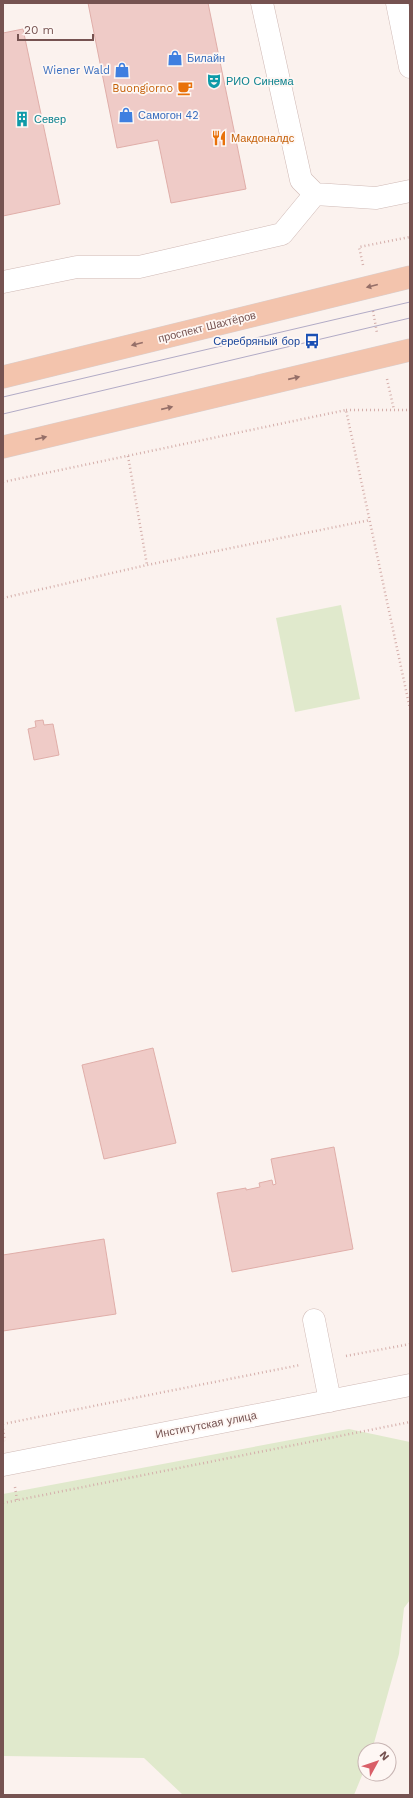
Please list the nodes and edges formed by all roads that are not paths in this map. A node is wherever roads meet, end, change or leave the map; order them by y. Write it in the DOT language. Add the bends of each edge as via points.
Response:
graph roads {
  1 [pos="262,3"];
  2 [pos="397,3"];
  3 [pos="410,67"];
  4 [pos="410,191"];
  5 [pos="315,194"];
  6 [pos="410,277"];
  7 [pos="3,282"];
  8 [pos="410,350"];
  9 [pos="3,377"];
  10 [pos="3,447"];
  11 [pos="314,1320"];
  12 [pos="410,1385"];
  13 [pos="330,1401"];
  14 [pos="3,1465"];
  1 -- 5 [label="street" via="301,180"];
  2 -- 3 [label="street"];
  4 -- 5 [label="street" via="376,198"];
  5 -- 7 [label="street" via="282,234 139,267 77,267"];
  6 -- 9 [label="main road, проспект Шахтёров, one-way"];
  10 -- 8 [label="main road, one-way"];
  11 -- 13 [label="street"];
  12 -- 13 [label="street, Институтская улица"];
  13 -- 14 [label="street, Институтская улица"];
}
